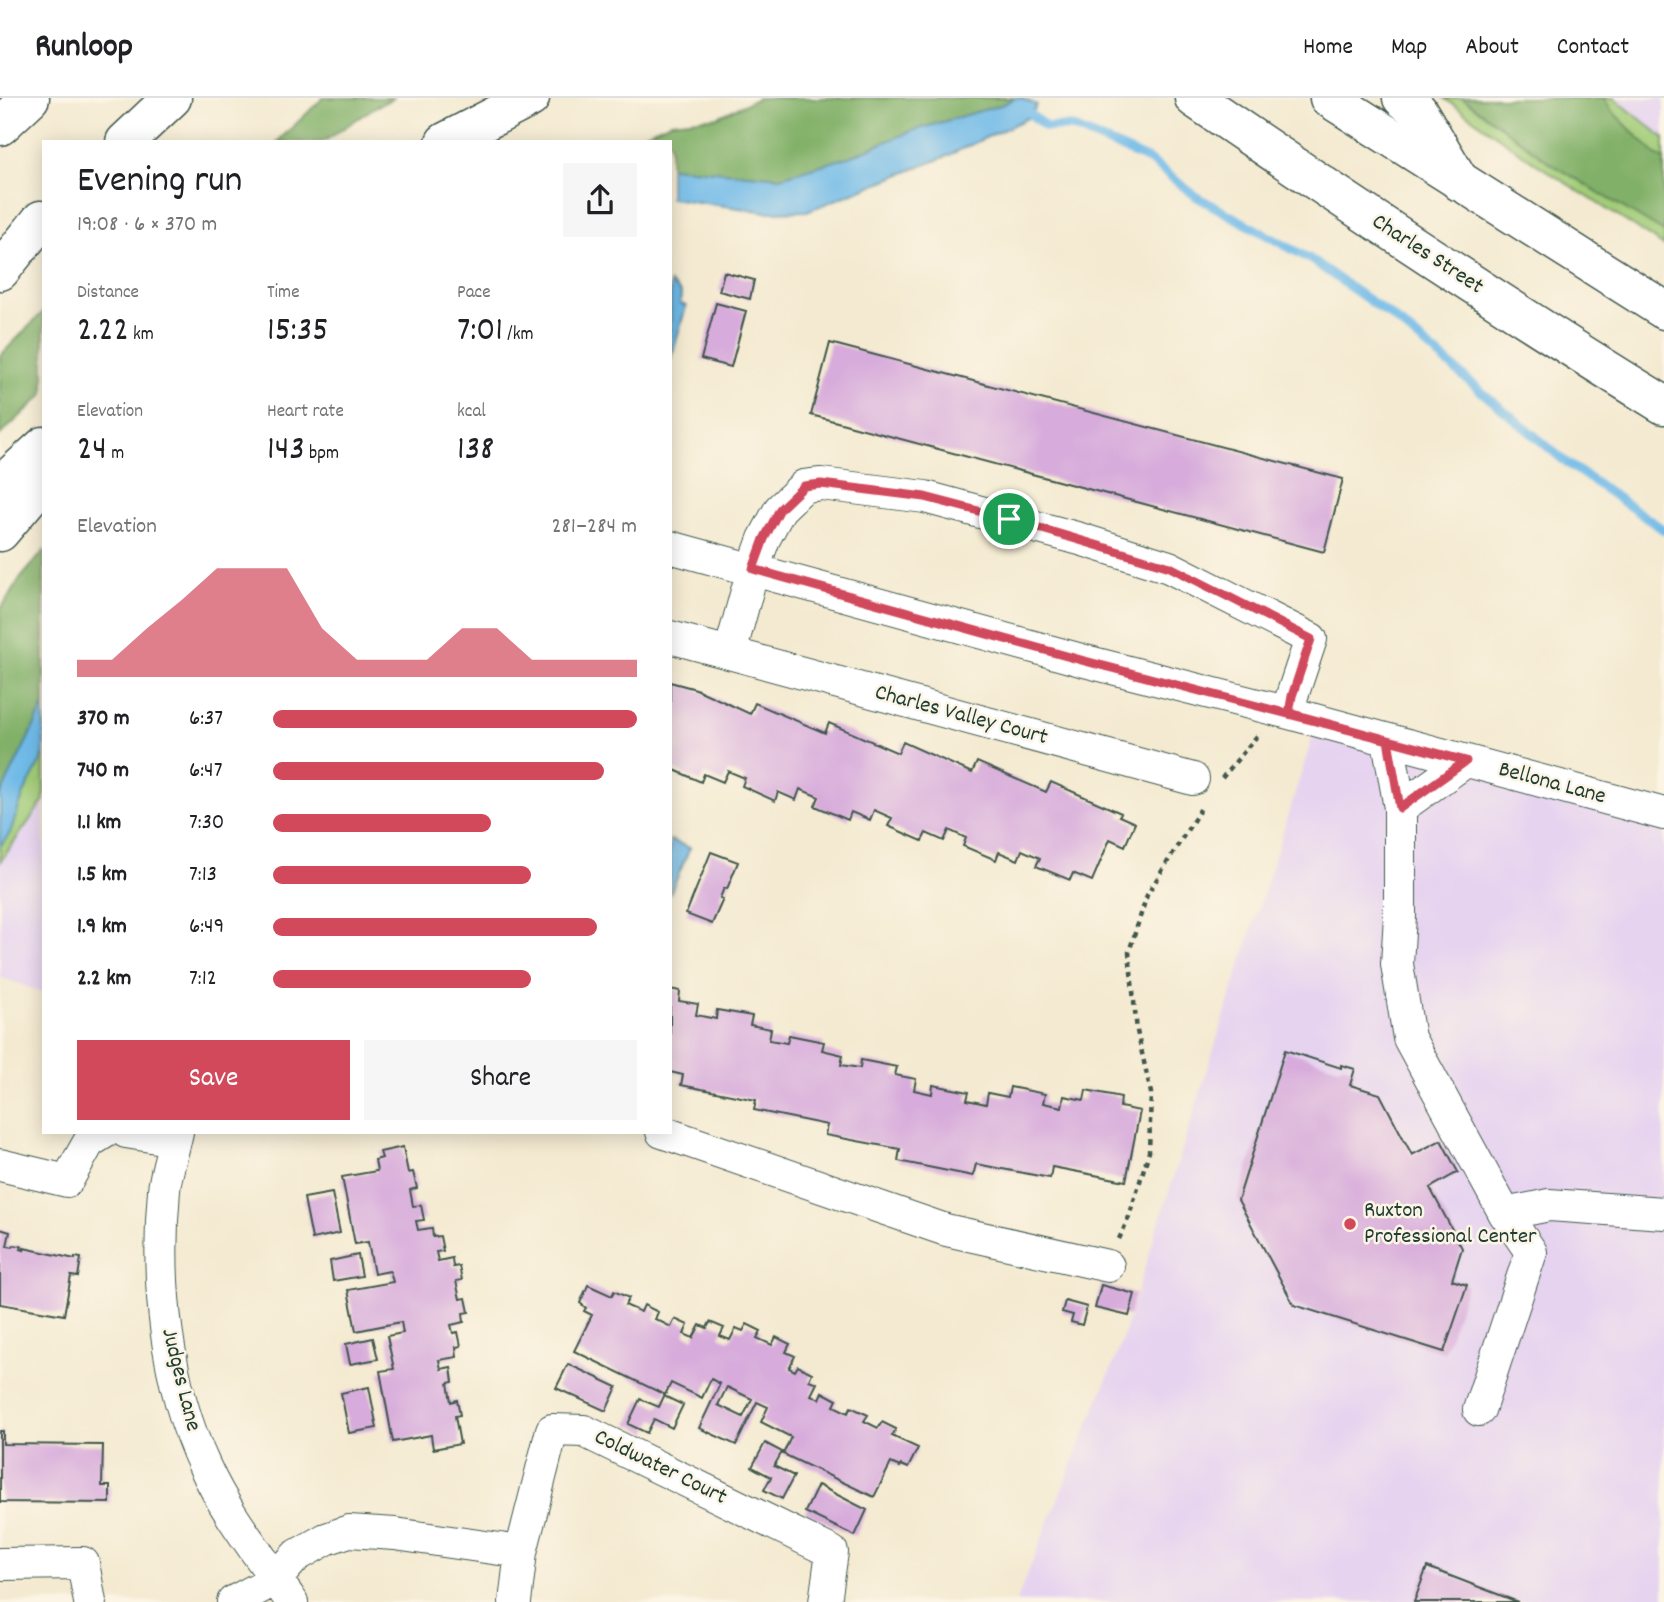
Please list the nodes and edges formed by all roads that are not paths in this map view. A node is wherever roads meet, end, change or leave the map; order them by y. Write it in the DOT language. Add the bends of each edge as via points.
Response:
graph roads {
  1 [pos="30,98"];
  2 [pos="172,98"];
  3 [pos="530,98"];
  4 [pos="1194,98"];
  5 [pos="1329,98"];
  6 [pos="1402,98"];
  7 [pos="0,126"];
  8 [pos="127,140"];
  9 [pos="450,140"];
  10 [pos="1460,182"];
  11 [pos="42,219"];
  12 [pos="0,260"];
  13 [pos="0,271"];
  14 [pos="1664,310"];
  15 [pos="1664,405"];
  16 [pos="42,448"];
  17 [pos="42,482"];
  18 [pos="0,486"];
  19 [pos="0,532"];
  20 [pos="672,548"];
  21 [pos="753,569"];
  22 [pos="672,638"];
  23 [pos="730,653"];
  24 [pos="1284,712"];
  25 [pos="1388,740"];
  26 [pos="1466,761"];
  27 [pos="1204,790"];
  28 [pos="1400,808"];
  29 [pos="1664,814"];
  30 [pos="103,1134"];
  31 [pos="151,1134"];
  32 [pos="668,1134"];
  33 [pos="176,1136"];
  34 [pos="0,1165"];
  35 [pos="1664,1213"];
  36 [pos="1505,1214"];
  37 [pos="1108,1266"];
  38 [pos="1479,1410"];
  39 [pos="521,1552"];
  40 [pos="0,1564"];
  41 [pos="284,1591"];
  42 [pos="90,1602"];
  43 [pos="233,1602"];
  44 [pos="515,1602"];
  45 [pos="825,1602"];
  1 -- 7 [label="main road"];
  2 -- 8 [label="main road"];
  3 -- 9 [label="main road"];
  4 -- 15 [label="main road, Charles Street" via="1367,216"];
  5 -- 10 [label="main road"];
  6 -- 10 [label="main road" via="1418,111"];
  10 -- 14 [label="main road"];
  11 -- 12 [label="main road"];
  11 -- 13 [label="main road"];
  16 -- 18 [label="main road"];
  17 -- 19 [label="main road"];
  20 -- 21 [label="street, Bellona Lane"];
  21 -- 23 [label="street"];
  21 -- 24 [label="street, Bellona Lane"];
  21 -- 24 [label="street" via="780,509 804,486 821,484 925,497 1170,567 1311,639"];
  22 -- 23 [label="street, Charles Valley Court"];
  23 -- 27 [label="street, Charles Valley Court"];
  24 -- 25 [label="street, Bellona Lane"];
  25 -- 26 [label="street, Bellona Lane"];
  25 -- 28 [label="street"];
  26 -- 28 [label="street"];
  26 -- 29 [label="street, Bellona Lane"];
  28 -- 36 [label="street" via="1396,964 1409,1038"];
  30 -- 34 [label="street" via="89,1142 67,1181"];
  31 -- 33 [label="street"];
  32 -- 37 [label="street" via="946,1230"];
  33 -- 41 [label="street, Judges Lane" via="164,1188 161,1262 163,1312 179,1396 211,1480"];
  35 -- 36 [label="street" via="1549,1205"];
  36 -- 38 [label="street" via="1531,1252"];
  39 -- 41 [label="street" via="349,1531 296,1556"];
  39 -- 44 [label="street, Coldwater Court"];
  39 -- 45 [label="street, Coldwater Court" via="552,1430 584,1431 832,1552"];
  40 -- 42 [label="street" via="83,1563"];
  41 -- 43 [label="street"];
}
